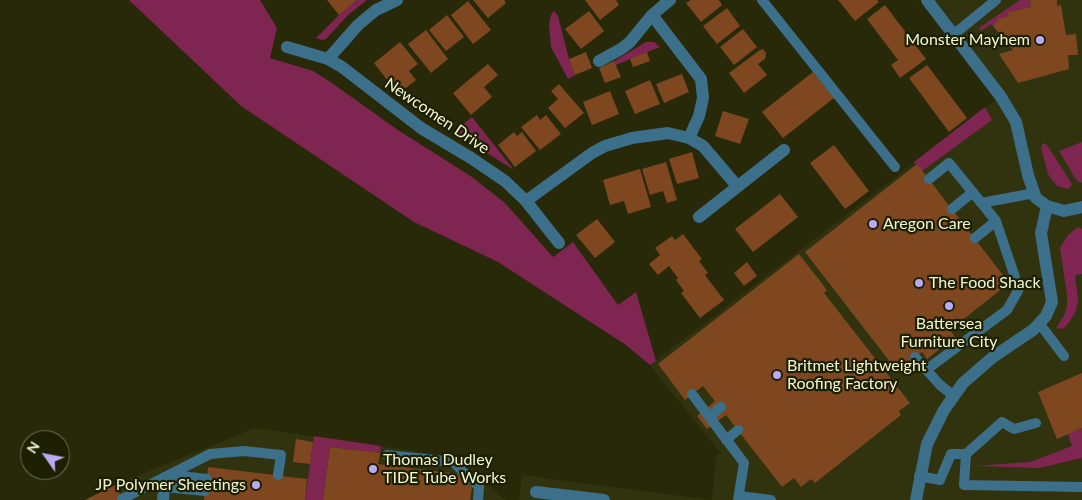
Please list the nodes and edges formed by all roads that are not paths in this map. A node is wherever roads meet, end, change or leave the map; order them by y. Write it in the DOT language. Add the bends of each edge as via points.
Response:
graph roads {
  1 [pos="397,0"];
  2 [pos="670,0"];
  3 [pos="762,0"];
  4 [pos="927,0"];
  5 [pos="996,0"];
  6 [pos="652,15"];
  7 [pos="954,35"];
  8 [pos="287,47"];
  9 [pos="328,59"];
  10 [pos="599,60"];
  11 [pos="689,138"];
  12 [pos="784,150"];
  13 [pos="895,167"];
  14 [pos="928,180"];
  15 [pos="737,186"];
  16 [pos="973,192"];
  17 [pos="1034,193"];
  18 [pos="526,201"];
  19 [pos="981,203"];
  20 [pos="1047,206"];
  21 [pos="1082,207"];
  22 [pos="952,209"];
  23 [pos="700,217"];
  24 [pos="996,222"];
  25 [pos="975,238"];
  26 [pos="559,243"];
  27 [pos="1039,323"];
  28 [pos="1064,356"];
  29 [pos="915,357"];
  30 [pos="926,370"];
  31 [pos="692,394"];
  32 [pos="954,396"];
  33 [pos="721,407"];
  34 [pos="709,417"];
  35 [pos="1036,423"];
  36 [pos="738,430"];
  37 [pos="726,440"];
  38 [pos="966,454"];
  39 [pos="387,455"];
  40 [pos="278,475"];
  41 [pos="920,476"];
  42 [pos="206,479"];
  43 [pos="167,480"];
  44 [pos="1082,487"];
  45 [pos="205,491"];
  46 [pos="536,492"];
  47 [pos="571,498"];
  48 [pos="739,498"];
  49 [pos="122,499"];
  50 [pos="163,500"];
  51 [pos="478,500"];
  52 [pos="604,500"];
  53 [pos="771,500"];
  54 [pos="916,500"];
  1 -- 9 [label="street" via="376,10 358,25"];
  2 -- 6 [label="street"];
  3 -- 13 [label="lane"];
  4 -- 7 [label="street"];
  5 -- 7 [label="lane"];
  6 -- 10 [label="street" via="630,42"];
  6 -- 11 [label="street" via="701,79 703,98"];
  7 -- 17 [label="street" via="1016,122"];
  8 -- 9 [label="street, Newcomen Drive"];
  9 -- 18 [label="street, Newcomen Drive" via="421,128 504,181"];
  11 -- 15 [label="street" via="703,146"];
  11 -- 18 [label="street" via="668,133 605,146"];
  12 -- 15 [label="street"];
  14 -- 16 [label="lane" via="949,163"];
  15 -- 23 [label="street"];
  16 -- 19 [label="lane"];
  16 -- 22 [label="lane"];
  17 -- 19 [label="lane"];
  17 -- 20 [label="street"];
  18 -- 26 [label="street, Newcomen Drive"];
  19 -- 24 [label="lane"];
  20 -- 21 [label="street" via="1064,211"];
  20 -- 27 [label="street" via="1041,233 1052,302"];
  24 -- 25 [label="lane"];
  24 -- 30 [label="lane" via="1019,289 1008,310"];
  27 -- 28 [label="lane"];
  27 -- 32 [label="street" via="993,356"];
  29 -- 30 [label="lane"];
  30 -- 32 [label="lane"];
  31 -- 34 [label="lane"];
  32 -- 41 [label="street" via="927,444"];
  33 -- 34 [label="lane"];
  34 -- 37 [label="lane"];
  35 -- 38 [label="lane" via="1014,429 1002,422"];
  36 -- 37 [label="lane"];
  37 -- 48 [label="lane" via="744,463"];
  38 -- 41 [label="lane" via="951,454 940,480"];
  38 -- 44 [label="lane" via="964,485"];
  39 -- 51 [label="lane" via="453,462 479,487"];
  40 -- 43 [label="lane" via="281,455 244,451 210,454"];
  41 -- 54 [label="street"];
  42 -- 43 [label="lane"];
  43 -- 45 [label="lane"];
  43 -- 49 [label="lane"];
  43 -- 50 [label="street"];
  46 -- 47 [label="street"];
  47 -- 52 [label="street"];
  48 -- 53 [label="lane"];
}
